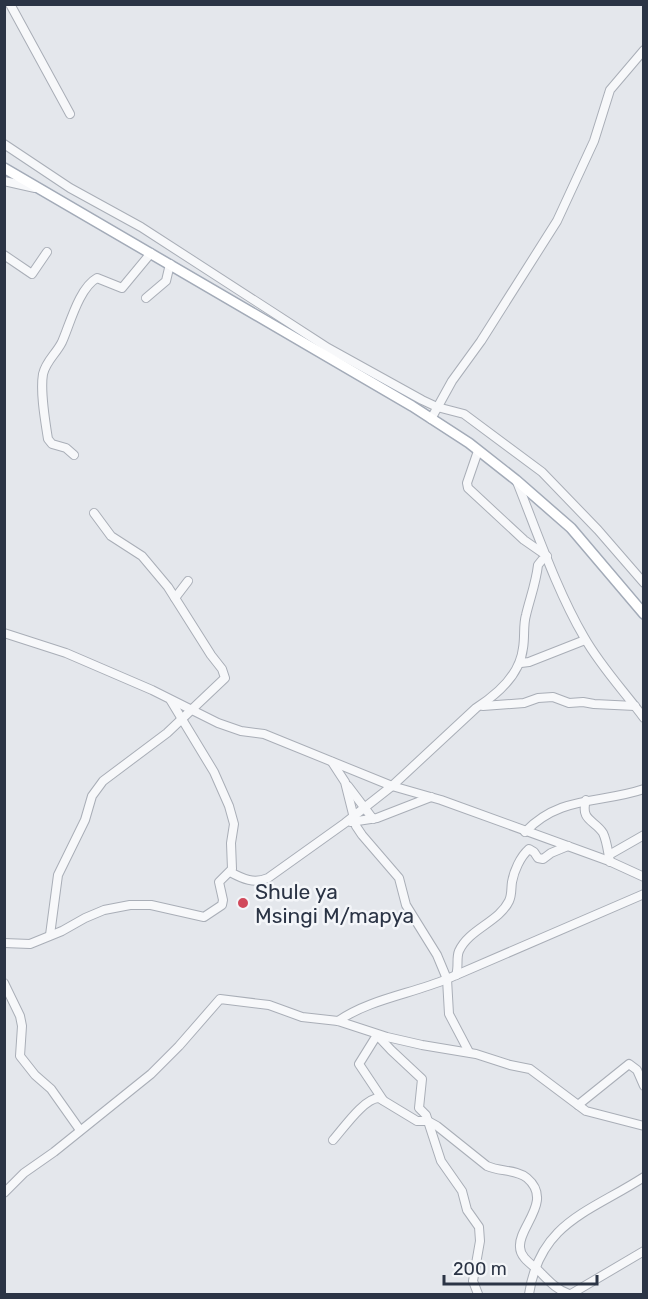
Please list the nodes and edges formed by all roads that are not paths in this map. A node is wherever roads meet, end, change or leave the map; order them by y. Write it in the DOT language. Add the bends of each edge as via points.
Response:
graph roads {
  1 [pos="10,4"];
  2 [pos="644,50"];
  3 [pos="70,114"];
  4 [pos="4,144"];
  5 [pos="4,168"];
  6 [pos="4,181"];
  7 [pos="42,190"];
  8 [pos="47,252"];
  9 [pos="151,253"];
  10 [pos="4,255"];
  11 [pos="170,264"];
  12 [pos="146,298"];
  13 [pos="437,407"];
  14 [pos="431,419"];
  15 [pos="478,451"];
  16 [pos="74,455"];
  17 [pos="516,480"];
  18 [pos="94,513"];
  19 [pos="548,556"];
  20 [pos="188,581"];
  21 [pos="644,583"];
  22 [pos="175,598"];
  23 [pos="644,614"];
  24 [pos="4,633"];
  25 [pos="585,640"];
  26 [pos="520,663"];
  27 [pos="171,700"];
  28 [pos="635,706"];
  29 [pos="476,708"];
  30 [pos="192,711"];
  31 [pos="644,718"];
  32 [pos="182,720"];
  33 [pos="332,761"];
  34 [pos="410,769"];
  35 [pos="381,781"];
  36 [pos="345,782"];
  37 [pos="392,786"];
  38 [pos="644,789"];
  39 [pos="432,797"];
  40 [pos="586,800"];
  41 [pos="363,809"];
  42 [pos="373,819"];
  43 [pos="354,820"];
  44 [pos="525,832"];
  45 [pos="644,835"];
  46 [pos="568,846"];
  47 [pos="610,858"];
  48 [pos="230,872"];
  49 [pos="644,876"];
  50 [pos="644,894"];
  51 [pos="50,935"];
  52 [pos="4,943"];
  53 [pos="456,975"];
  54 [pos="447,980"];
  55 [pos="4,982"];
  56 [pos="338,1021"];
  57 [pos="377,1035"];
  58 [pos="469,1053"];
  59 [pos="644,1086"];
  60 [pos="383,1100"];
  61 [pos="578,1105"];
  62 [pos="428,1121"];
  63 [pos="644,1126"];
  64 [pos="80,1130"];
  65 [pos="333,1140"];
  66 [pos="644,1178"];
  67 [pos="4,1193"];
  68 [pos="644,1251"];
  69 [pos="535,1267"];
  70 [pos="478,1294"];
  71 [pos="529,1294"];
  72 [pos="570,1294"];
  1 -- 3 [label="street"];
  2 -- 13 [label="street" via="610,90 594,141 557,221"];
  4 -- 13 [label="street" via="328,348"];
  5 -- 7 [label="main road"];
  6 -- 7 [label="street"];
  7 -- 9 [label="main road"];
  8 -- 10 [label="street" via="32,274"];
  9 -- 11 [label="main road"];
  9 -- 16 [label="street" via="122,288 93,280 46,364 43,382 47,437"];
  11 -- 12 [label="street" via="166,280"];
  11 -- 14 [label="main road"];
  13 -- 14 [label="street"];
  13 -- 21 [label="street" via="464,414 542,472"];
  14 -- 15 [label="main road"];
  15 -- 17 [label="main road"];
  15 -- 19 [label="street" via="468,488 524,540"];
  17 -- 19 [label="street"];
  17 -- 23 [label="main road" via="571,528"];
  18 -- 22 [label="street" via="111,536 141,556"];
  19 -- 25 [label="street"];
  19 -- 26 [label="street" via="539,563 525,616"];
  20 -- 22 [label="street"];
  22 -- 30 [label="street" via="225,676"];
  24 -- 27 [label="street" via="66,653"];
  25 -- 26 [label="street"];
  25 -- 28 [label="street"];
  26 -- 29 [label="street" via="510,680"];
  27 -- 30 [label="street"];
  27 -- 32 [label="street"];
  28 -- 29 [label="street" via="569,703 553,697"];
  28 -- 31 [label="street"];
  29 -- 34 [label="street"];
  30 -- 32 [label="street"];
  30 -- 33 [label="street" via="233,729 264,734"];
  32 -- 48 [label="street" via="214,772 229,806 234,824"];
  32 -- 51 [label="street" via="103,782 92,796 85,820 58,875"];
  33 -- 35 [label="street"];
  33 -- 36 [label="street"];
  34 -- 35 [label="street"];
  34 -- 37 [label="street"];
  35 -- 37 [label="street"];
  36 -- 41 [label="street"];
  36 -- 43 [label="street"];
  37 -- 39 [label="street"];
  37 -- 41 [label="street"];
  38 -- 40 [label="street"];
  39 -- 42 [label="street"];
  39 -- 44 [label="street"];
  40 -- 44 [label="street" via="555,809"];
  40 -- 47 [label="street" via="586,816 603,833"];
  41 -- 42 [label="street"];
  41 -- 43 [label="street"];
  42 -- 43 [label="street"];
  43 -- 48 [label="street" via="263,880 249,880"];
  43 -- 54 [label="street" via="399,878 406,905 430,942"];
  44 -- 46 [label="street"];
  45 -- 47 [label="street"];
  46 -- 47 [label="street"];
  46 -- 53 [label="street" via="543,859 529,849 523,855 510,899 459,951"];
  47 -- 49 [label="street"];
  48 -- 51 [label="street" via="219,881 222,905 206,917 130,904 104,909"];
  50 -- 53 [label="street"];
  51 -- 52 [label="street" via="26,945"];
  53 -- 54 [label="street"];
  54 -- 56 [label="street" via="365,1006"];
  54 -- 58 [label="street" via="449,1014"];
  55 -- 64 [label="street" via="20,1016 20,1056 51,1089"];
  56 -- 57 [label="street"];
  56 -- 64 [label="street" via="302,1017 269,1005 218,1000 159,1066"];
  57 -- 58 [label="street"];
  57 -- 60 [label="street" via="358,1064"];
  57 -- 62 [label="street" via="422,1079 419,1108"];
  58 -- 61 [label="street" via="530,1069"];
  59 -- 61 [label="street" via="637,1070 629,1064"];
  60 -- 62 [label="street" via="417,1121"];
  60 -- 65 [label="street" via="376,1097 364,1105"];
  61 -- 63 [label="street" via="586,1111"];
  62 -- 69 [label="street" via="487,1166 522,1175 533,1185 537,1191 536,1204 519,1246"];
  62 -- 70 [label="street" via="441,1161 480,1227 473,1281"];
  64 -- 67 [label="street"];
  66 -- 69 [label="street" via="566,1224"];
  68 -- 72 [label="street"];
  69 -- 71 [label="street"];
  69 -- 72 [label="street" via="559,1291"];
}
